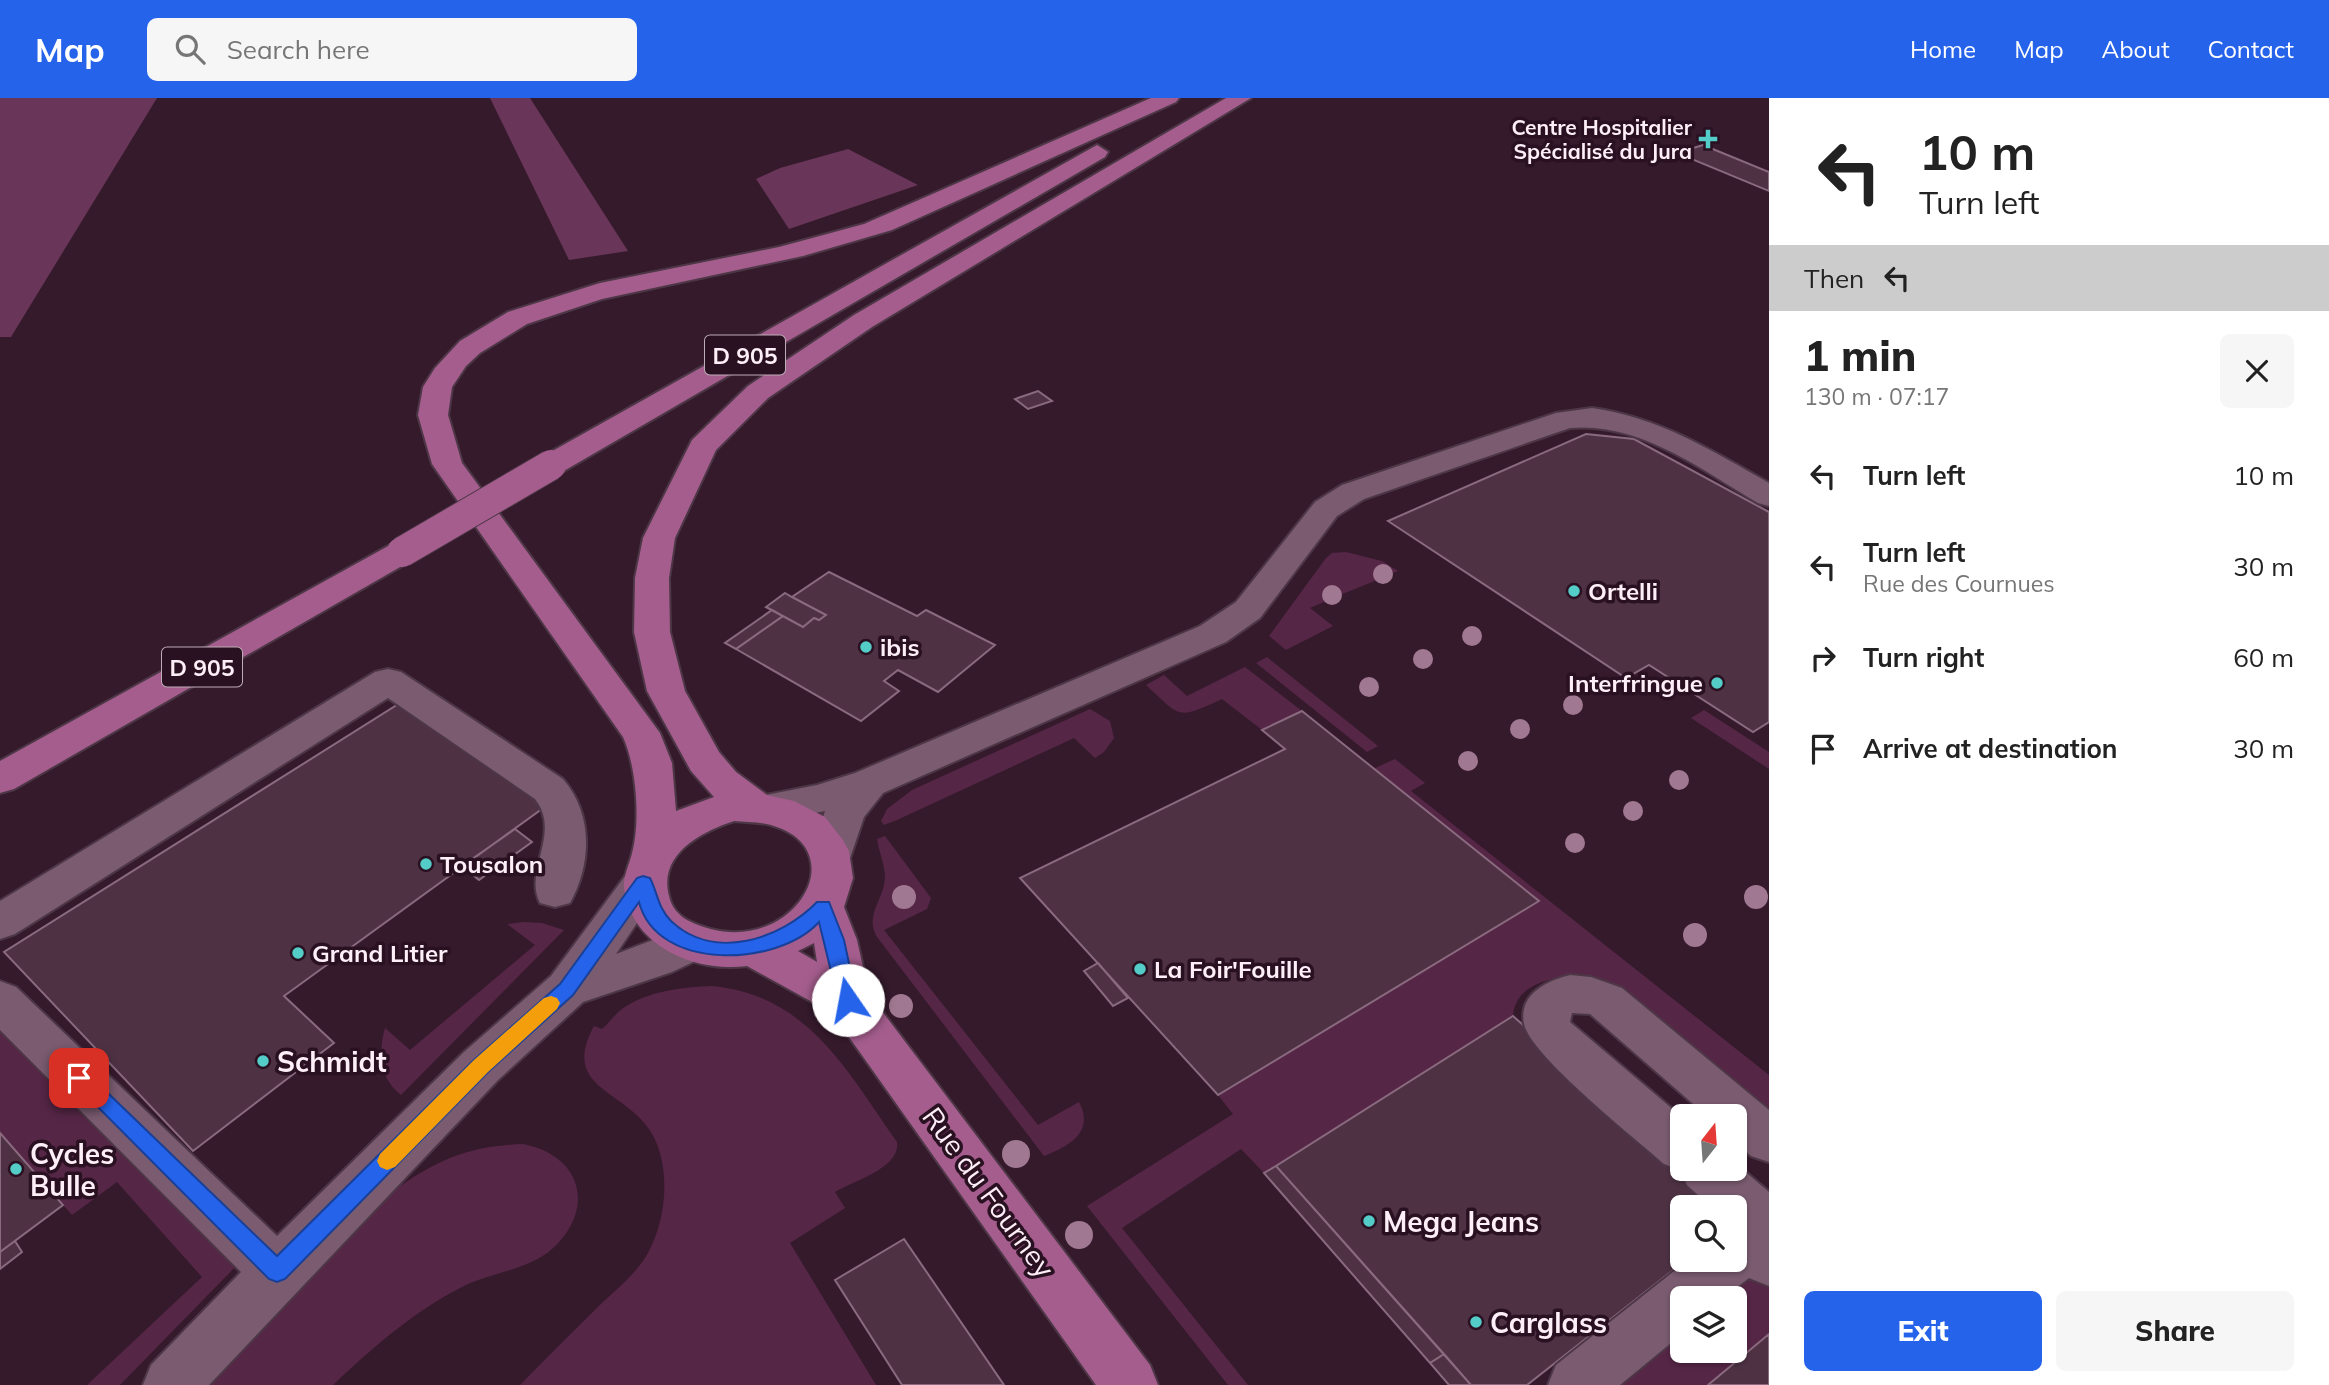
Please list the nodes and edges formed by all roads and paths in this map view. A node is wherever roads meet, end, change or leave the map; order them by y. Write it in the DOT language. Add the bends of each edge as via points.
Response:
graph roads {
  1 [pos="1169,98"];
  2 [pos="1193,98"];
  3 [pos="1241,98"];
  4 [pos="1769,496"];
  5 [pos="0,779"];
  6 [pos="869,783"];
  7 [pos="762,807"];
  8 [pos="832,856"];
  9 [pos="648,867"];
  10 [pos="555,891"];
  11 [pos="823,907"];
  12 [pos="0,922"];
  13 [pos="692,943"];
  14 [pos="753,948"];
  15 [pos="567,989"];
  16 [pos="0,1000"];
  17 [pos="848,1000"];
  18 [pos="1727,1104"];
  19 [pos="1747,1121"];
  20 [pos="1670,1137"];
  21 [pos="1769,1140"];
  22 [pos="1713,1181"];
  23 [pos="1752,1243"];
  24 [pos="277,1272"];
  25 [pos="1698,1286"];
  26 [pos="1670,1309"];
  27 [pos="171,1385"];
  28 [pos="1130,1385"];
  29 [pos="1576,1385"];
  1 -- 9 [label="main road" via="878,227 790,253 592,294 522,317 469,348 449,368 437,387 431,413 434,437 447,464 652,756 657,778"];
  2 -- 5 [label="main road, D 905, bridge"];
  3 -- 7 [label="main road" via="863,321 758,393 703,446 659,538 652,578 652,632 666,691 705,761 722,782"];
  4 -- 6 [label="street" via="1636,425 1603,417 1566,419 1353,492 1326,509 1237,620"];
  6 -- 7 [label="street" via="818,799"];
  6 -- 8 [label="street" via="845,812"];
  7 -- 8 [label="main road" via="798,818 819,834"];
  7 -- 9 [label="main road" via="733,806 694,816 677,826"];
  8 -- 11 [label="main road" via="832,890"];
  9 -- 13 [label="main road" via="650,907 666,928"];
  9 -- 15 [label="street"];
  10 -- 12 [label="street" via="567,819 562,802 388,681"];
  11 -- 14 [label="main road" via="805,926 781,940"];
  11 -- 17 [label="main road, Rue du Fourney"];
  13 -- 14 [label="main road"];
  13 -- 15 [label="street"];
  14 -- 17 [label="main road, Rue du Fourney"];
  15 -- 24 [label="street" via="481,1066"];
  16 -- 24 [label="street"];
  17 -- 28 [label="main road, Rue du Fourney"];
  18 -- 20 [label="street" via="1606,1001 1572,993 1549,1003 1547,1023 1553,1035"];
  19 -- 21 [label="street"];
  22 -- 23 [label="street"];
  23 -- 25 [label="street"];
  24 -- 27 [label="street"];
  26 -- 29 [label="street"];
}
